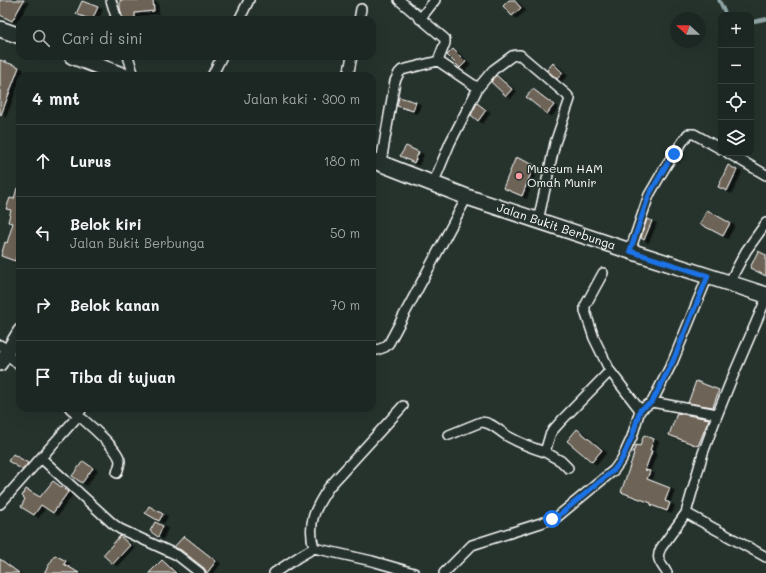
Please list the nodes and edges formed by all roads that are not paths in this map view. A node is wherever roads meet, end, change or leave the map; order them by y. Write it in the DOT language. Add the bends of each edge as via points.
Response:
graph roads {
  1 [pos="111,0"];
  2 [pos="249,0"];
  3 [pos="399,0"];
  4 [pos="435,0"];
  5 [pos="361,9"];
  6 [pos="116,16"];
  7 [pos="241,16"];
  8 [pos="360,16"];
  9 [pos="420,18"];
  10 [pos="0,29"];
  11 [pos="16,35"];
  12 [pos="82,60"];
  13 [pos="129,60"];
  14 [pos="220,60"];
  15 [pos="351,60"];
  16 [pos="438,60"];
  17 [pos="114,72"];
  18 [pos="133,72"];
  19 [pos="214,72"];
  20 [pos="349,72"];
  21 [pos="478,88"];
  22 [pos="718,147"];
  23 [pos="733,156"];
  24 [pos="376,161"];
  25 [pos="766,174"];
  26 [pos="433,184"];
  27 [pos="467,197"];
  28 [pos="538,221"];
  29 [pos="766,223"];
  30 [pos="630,251"];
  31 [pos="603,273"];
  32 [pos="708,276"];
  33 [pos="729,283"];
  34 [pos="766,295"];
  35 [pos="766,299"];
  36 [pos="16,336"];
  37 [pos="377,350"];
  38 [pos="3,353"];
  39 [pos="16,363"];
  40 [pos="610,370"];
  41 [pos="652,402"];
  42 [pos="403,406"];
  43 [pos="640,410"];
  44 [pos="80,412"];
  45 [pos="717,414"];
  46 [pos="449,435"];
  47 [pos="544,452"];
  48 [pos="41,458"];
  49 [pos="568,468"];
  50 [pos="117,473"];
  51 [pos="0,504"];
  52 [pos="686,513"];
  53 [pos="314,548"];
  54 [pos="766,557"];
  55 [pos="200,573"];
  56 [pos="274,573"];
  57 [pos="414,573"];
  58 [pos="444,573"];
  59 [pos="667,573"];
  1 -- 6 [label="street"];
  2 -- 7 [label="street"];
  3 -- 9 [label="street"];
  4 -- 9 [label="street"];
  5 -- 8 [label="street"];
  9 -- 16 [label="street" via="445,39"];
  10 -- 11 [label="main road"];
  12 -- 17 [label="main road"];
  13 -- 18 [label="street"];
  14 -- 19 [label="street"];
  15 -- 20 [label="street"];
  16 -- 21 [label="street"];
  16 -- 24 [label="street" via="399,73 395,80"];
  21 -- 26 [label="street" via="450,143"];
  21 -- 28 [label="street" via="493,70 517,54 569,97 555,143"];
  22 -- 30 [label="street" via="694,134 688,134 649,195"];
  23 -- 25 [label="street"];
  24 -- 26 [label="main road, Jalan Bukit Berbunga"];
  26 -- 27 [label="main road, Jalan Bukit Berbunga"];
  27 -- 28 [label="main road, Jalan Bukit Berbunga"];
  27 -- 37 [label="street" via="389,343 385,348"];
  28 -- 30 [label="main road, Jalan Bukit Berbunga"];
  29 -- 33 [label="street" via="746,251"];
  30 -- 32 [label="main road, Jalan Bukit Berbunga"];
  31 -- 40 [label="street" via="585,309 594,338"];
  32 -- 33 [label="main road, Jalan Bukit Berbunga"];
  32 -- 41 [label="street" via="673,361"];
  33 -- 34 [label="main road, Jalan Bukit Berbunga"];
  35 -- 45 [label="street"];
  36 -- 38 [label="street"];
  38 -- 39 [label="street"];
  40 -- 43 [label="street"];
  40 -- 47 [label="street" via="553,430"];
  41 -- 43 [label="street"];
  41 -- 45 [label="street"];
  42 -- 53 [label="street" via="329,487 320,501 311,525"];
  43 -- 58 [label="street" via="622,459 611,473 557,517 472,545"];
  44 -- 48 [label="street"];
  44 -- 50 [label="street" via="110,444 120,460"];
  45 -- 52 [label="street"];
  46 -- 47 [label="street" via="485,422 508,436"];
  47 -- 49 [label="street"];
  48 -- 51 [label="street"];
  48 -- 55 [label="street" via="120,529 177,556"];
  52 -- 54 [label="street"];
  52 -- 59 [label="street" via="658,554 658,559"];
  53 -- 56 [label="street"];
  53 -- 57 [label="street"];
}
